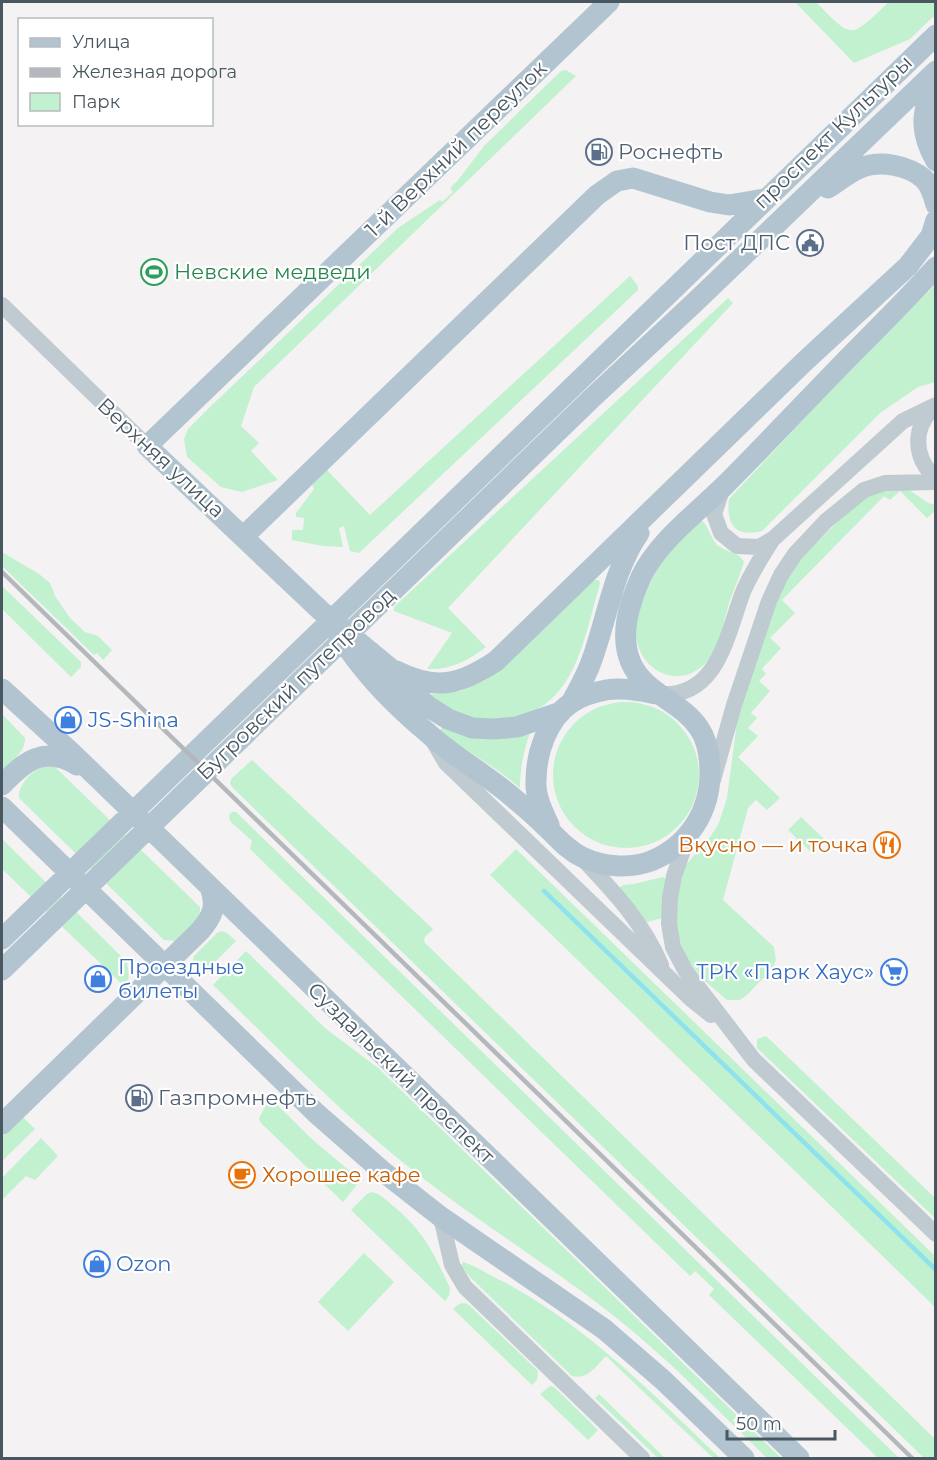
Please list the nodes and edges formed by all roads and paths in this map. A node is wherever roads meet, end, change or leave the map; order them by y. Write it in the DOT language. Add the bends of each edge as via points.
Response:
graph roads {
  1 [pos="609,2"];
  2 [pos="936,35"];
  3 [pos="936,71"];
  4 [pos="936,76"];
  5 [pos="936,162"];
  6 [pos="764,199"];
  7 [pos="936,205"];
  8 [pos="796,206"];
  9 [pos="936,220"];
  10 [pos="936,267"];
  11 [pos="2,305"];
  12 [pos="578,382"];
  13 [pos="591,399"];
  14 [pos="936,406"];
  15 [pos="147,446"];
  16 [pos="936,480"];
  17 [pos="723,487"];
  18 [pos="662,501"];
  19 [pos="244,536"];
  20 [pos="773,539"];
  21 [pos="321,611"];
  22 [pos="390,668"];
  23 [pos="2,689"];
  24 [pos="659,694"];
  25 [pos="566,707"];
  26 [pos="429,735"];
  27 [pos="95,776"];
  28 [pos="2,785"];
  29 [pos="706,804"];
  30 [pos="2,807"];
  31 [pos="551,832"];
  32 [pos="688,836"];
  33 [pos="581,856"];
  34 [pos="210,887"];
  35 [pos="2,939"];
  36 [pos="166,966"];
  37 [pos="2,970"];
  38 [pos="665,974"];
  39 [pos="730,1030"];
  40 [pos="2,1124"];
  41 [pos="441,1217"];
  42 [pos="936,1234"];
  43 [pos="642,1458"];
  44 [pos="744,1458"];
  45 [pos="799,1458"];
  1 -- 15 [label="main road, 1-й Верхний переулок"];
  2 -- 6 [label="main road, проспект Культуры"];
  3 -- 8 [label="main road, проспект Культуры"];
  4 -- 5 [label="main road" via="923,113 923,130"];
  6 -- 12 [label="main road, проспект Культуры"];
  6 -- 19 [label="main road" via="729,205 633,178 617,181 597,195"];
  7 -- 8 [label="main road" via="924,179 889,164 863,167"];
  8 -- 13 [label="main road, проспект Культуры"];
  9 -- 18 [label="main road" via="931,236 908,266"];
  10 -- 17 [label="main road"];
  11 -- 15 [label="street, Верхняя улица"];
  12 -- 35 [label="main road, Бугровский путепровод"];
  13 -- 37 [label="main road, Бугровский путепровод"];
  14 -- 16 [label="street" via="922,422 918,439 924,465"];
  14 -- 20 [label="street" via="903,421"];
  15 -- 19 [label="main road, Верхняя улица"];
  16 -- 29 [label="street" via="885,483 864,490 826,521 795,554 781,575 759,627"];
  17 -- 20 [label="street" via="714,514 721,533 737,546 759,547"];
  17 -- 24 [label="main road" via="654,556 642,575 626,620 630,662 642,681"];
  18 -- 22 [label="main road" via="496,661 477,673 430,684"];
  18 -- 25 [label="main road" via="631,545 590,665"];
  19 -- 21 [label="main road, Верхняя улица"];
  20 -- 24 [label="street" via="744,590 712,671 694,687 673,695"];
  21 -- 22 [label="main road, Верхняя улица"];
  21 -- 26 [label="main road, Верхняя улица" via="362,668"];
  22 -- 25 [label="main road, Верхняя улица" via="429,707 472,728 517,727"];
  23 -- 27 [label="main road, Суздальский проспект"];
  24 -- 25 [label="main road" via="607,690"];
  24 -- 29 [label="main road" via="681,707 700,729 710,754"];
  25 -- 31 [label="main road" via="547,732 539,756 536,783"];
  26 -- 31 [label="main road, Верхняя улица" via="501,787"];
  26 -- 38 [label="street" via="446,763"];
  27 -- 28 [label="main road" via="54,755 33,759"];
  27 -- 34 [label="main road, Суздальский проспект"];
  29 -- 32 [label="main road"];
  30 -- 36 [label="main road"];
  31 -- 33 [label="main road"];
  32 -- 33 [label="main road" via="670,851 626,866 603,864"];
  32 -- 39 [label="street" via="669,898 673,947 685,970"];
  33 -- 38 [label="street" via="645,932"];
  34 -- 36 [label="main road" via="215,906 212,914"];
  34 -- 45 [label="main road, Суздальский проспект"];
  36 -- 40 [label="main road"];
  36 -- 41 [label="main road" via="316,1113"];
  38 -- 39 [label="street"];
  39 -- 42 [label="street" via="758,1064"];
  41 -- 43 [label="street" via="452,1265 465,1287"];
  41 -- 44 [label="main road" via="604,1329"];
}
